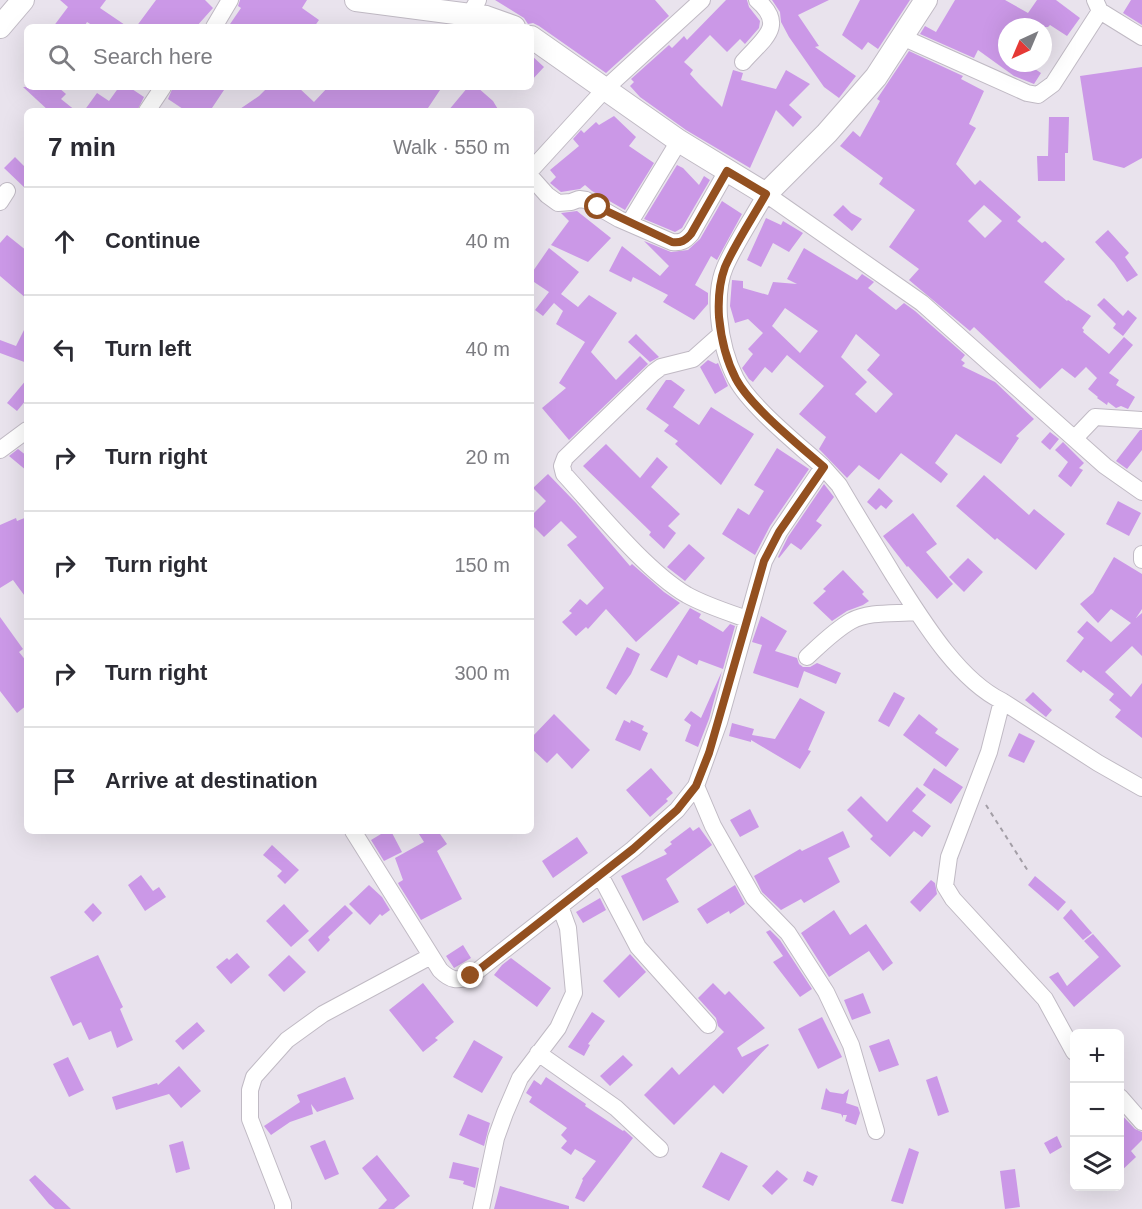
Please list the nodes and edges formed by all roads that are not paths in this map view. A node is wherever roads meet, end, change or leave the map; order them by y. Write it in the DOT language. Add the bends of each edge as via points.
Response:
graph roads {
  1 [pos="23,0"];
  2 [pos="231,0"];
  3 [pos="356,0"];
  4 [pos="702,0"];
  5 [pos="757,0"];
  6 [pos="926,0"];
  7 [pos="1098,6"];
  8 [pos="474,8"];
  9 [pos="216,24"];
  10 [pos="508,24"];
  11 [pos="0,27"];
  12 [pos="902,37"];
  13 [pos="1142,37"];
  14 [pos="534,39"];
  15 [pos="743,62"];
  16 [pos="606,88"];
  17 [pos="161,90"];
  18 [pos="149,108"];
  19 [pos="678,141"];
  20 [pos="534,167"];
  21 [pos="727,171"];
  22 [pos="534,180"];
  23 [pos="766,194"];
  24 [pos="630,222"];
  25 [pos="720,335"];
  26 [pos="1142,420"];
  27 [pos="24,432"];
  28 [pos="1076,438"];
  29 [pos="0,450"];
  30 [pos="824,467"];
  31 [pos="1142,492"];
  32 [pos="1142,554"];
  33 [pos="1142,560"];
  34 [pos="916,612"];
  35 [pos="747,619"];
  36 [pos="807,657"];
  37 [pos="1002,700"];
  38 [pos="696,786"];
  39 [pos="1142,789"];
  40 [pos="354,834"];
  41 [pos="600,875"];
  42 [pos="560,906"];
  43 [pos="431,956"];
  44 [pos="708,1025"];
  45 [pos="1070,1045"];
  46 [pos="538,1053"];
  47 [pos="1124,1102"];
  48 [pos="1142,1122"];
  49 [pos="876,1131"];
  50 [pos="660,1149"];
  51 [pos="283,1209"];
  52 [pos="482,1209"];
  1 -- 11 [label="street"];
  2 -- 9 [label="street"];
  3 -- 8 [label="street"];
  4 -- 16 [label="street"];
  5 -- 15 [label="street" via="772,19 771,29"];
  6 -- 12 [label="street"];
  7 -- 12 [label="street" via="1053,84 1038,95 1016,89"];
  7 -- 13 [label="street"];
  8 -- 10 [label="street"];
  12 -- 23 [label="street" via="848,110"];
  14 -- 16 [label="street"];
  16 -- 19 [label="street"];
  16 -- 20 [label="street"];
  17 -- 18 [label="street"];
  19 -- 21 [label="street"];
  19 -- 24 [label="street"];
  21 -- 23 [label="street"];
  21 -- 24 [label="street" via="686,240 672,242"];
  22 -- 24 [label="street" via="558,202 586,200"];
  23 -- 25 [label="street" via="725,267 718,306"];
  23 -- 28 [label="street" via="922,303"];
  25 -- 30 [label="street" via="743,390"];
  25 -- 35 [label="street" via="693,358 652,373 565,458 562,466 564,474 635,551 674,586"];
  26 -- 28 [label="street" via="1095,417"];
  27 -- 29 [label="street"];
  28 -- 31 [label="street" via="1105,466"];
  30 -- 34 [label="street" via="839,485"];
  30 -- 35 [label="street" via="768,551"];
  32 -- 33 [label="street"];
  34 -- 36 [label="street" via="852,621"];
  34 -- 37 [label="street" via="969,677"];
  35 -- 38 [label="street"];
  37 -- 39 [label="street"];
  37 -- 45 [label="street" via="989,752 948,857 945,886 1045,999"];
  38 -- 41 [label="street" via="677,810"];
  38 -- 49 [label="street" via="712,826 754,898 788,933 826,992 851,1045"];
  40 -- 43 [label="street"];
  41 -- 42 [label="street"];
  41 -- 44 [label="street" via="638,947"];
  42 -- 43 [label="street" via="460,981 448,978"];
  42 -- 46 [label="street" via="568,928 574,993 558,1028"];
  43 -- 51 [label="street" via="323,1014 287,1040 254,1077 250,1119"];
  46 -- 50 [label="street" via="616,1108"];
  46 -- 52 [label="street" via="520,1078 496,1138"];
  47 -- 48 [label="street"];
}
